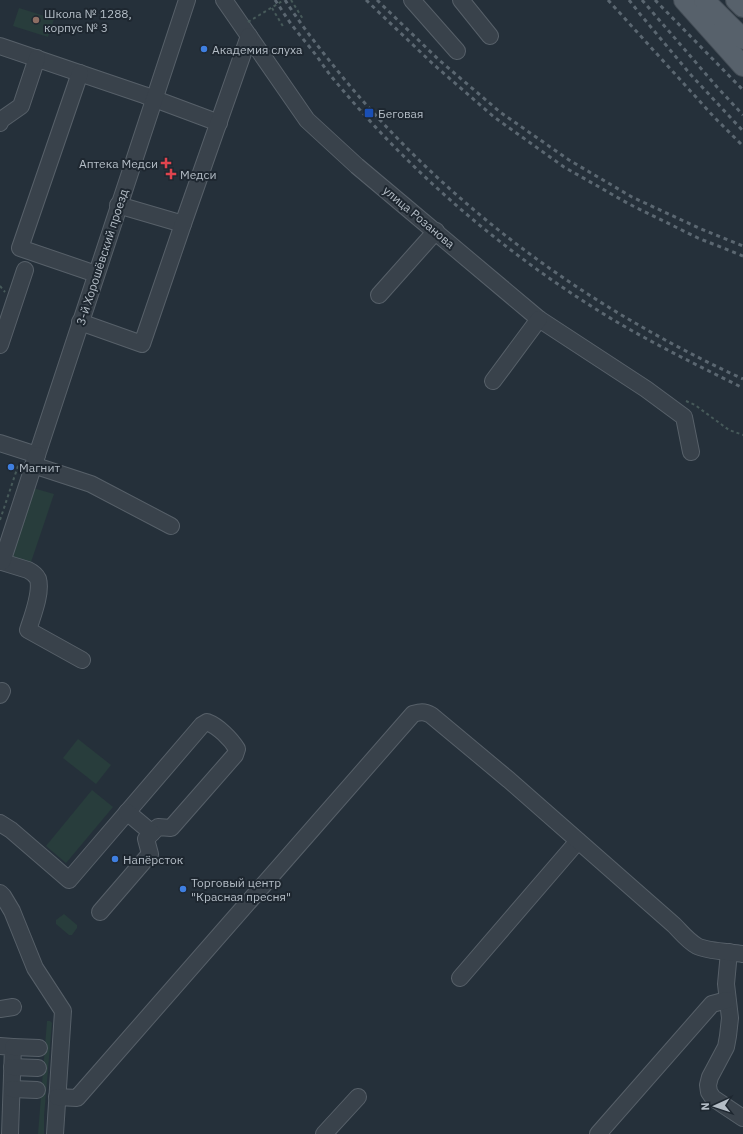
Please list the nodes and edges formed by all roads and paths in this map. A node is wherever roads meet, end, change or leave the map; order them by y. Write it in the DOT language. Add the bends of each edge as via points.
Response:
graph roads {
  1 [pos="187,0"];
  2 [pos="224,0"];
  3 [pos="284,0"];
  4 [pos="291,0"];
  5 [pos="412,0"];
  6 [pos="461,0"];
  7 [pos="684,0"];
  8 [pos="704,0"];
  9 [pos="736,0"];
  10 [pos="743,7"];
  11 [pos="272,8"];
  12 [pos="303,19"];
  13 [pos="284,28"];
  14 [pos="248,29"];
  15 [pos="490,36"];
  16 [pos="743,39"];
  17 [pos="0,46"];
  18 [pos="457,51"];
  19 [pos="37,58"];
  20 [pos="743,66"];
  21 [pos="80,73"];
  22 [pos="154,98"];
  23 [pos="0,123"];
  24 [pos="218,123"];
  25 [pos="118,205"];
  26 [pos="183,224"];
  27 [pos="436,231"];
  28 [pos="25,270"];
  29 [pos="96,274"];
  30 [pos="379,295"];
  31 [pos="539,319"];
  32 [pos="80,322"];
  33 [pos="0,345"];
  34 [pos="493,381"];
  35 [pos="682,399"];
  36 [pos="743,435"];
  37 [pos="0,443"];
  38 [pos="691,452"];
  39 [pos="30,460"];
  40 [pos="0,520"];
  41 [pos="171,526"];
  42 [pos="1,562"];
  43 [pos="82,660"];
  44 [pos="127,812"];
  45 [pos="0,823"];
  46 [pos="152,833"];
  47 [pos="578,841"];
  48 [pos="0,893"];
  49 [pos="100,912"];
  50 [pos="736,953"];
  51 [pos="460,978"];
  52 [pos="728,1000"];
  53 [pos="7,1047"];
  54 [pos="39,1048"];
  55 [pos="12,1067"];
  56 [pos="38,1068"];
  57 [pos="12,1089"];
  58 [pos="37,1090"];
  59 [pos="58,1097"];
  60 [pos="358,1097"];
  61 [pos="743,1118"];
  62 [pos="10,1134"];
  63 [pos="55,1134"];
  64 [pos="324,1134"];
  65 [pos="598,1134"];
  1 -- 22 [label="street, 3-й Хорошёвский проезд"];
  2 -- 14 [label="street, улица Розанова"];
  3 -- 11 [label="path, bridge"];
  4 -- 12 [label="path"];
  5 -- 18 [label="street"];
  6 -- 15 [label="street"];
  7 -- 20 [label="main road"];
  8 -- 16 [label="main road"];
  9 -- 10 [label="main road"];
  11 -- 13 [label="path"];
  11 -- 14 [label="path, bridge"];
  14 -- 24 [label="street"];
  14 -- 27 [label="street, улица Розанова" via="307,120 357,166"];
  17 -- 19 [label="street"];
  19 -- 21 [label="street"];
  19 -- 23 [label="street" via="21,106"];
  21 -- 22 [label="street"];
  21 -- 29 [label="street" via="20,248"];
  22 -- 24 [label="street"];
  22 -- 25 [label="street, 3-й Хорошёвский проезд"];
  24 -- 26 [label="street"];
  25 -- 26 [label="street"];
  25 -- 29 [label="street, 3-й Хорошёвский проезд"];
  26 -- 32 [label="street" via="142,344"];
  27 -- 30 [label="street"];
  27 -- 31 [label="street, улица Розанова"];
  28 -- 33 [label="street"];
  29 -- 32 [label="street, 3-й Хорошёвский проезд"];
  31 -- 34 [label="street"];
  31 -- 38 [label="street, улица Розанова" via="684,417"];
  32 -- 39 [label="street, 3-й Хорошёвский проезд"];
  35 -- 36 [label="path" via="729,430"];
  37 -- 39 [label="street"];
  39 -- 40 [label="path"];
  39 -- 41 [label="street" via="91,484"];
  39 -- 42 [label="street, 3-й Хорошёвский проезд"];
  42 -- 43 [label="street" via="28,570 37,578 38,596 28,630"];
  44 -- 45 [label="street" via="69,880"];
  44 -- 46 [label="street"];
  44 -- 46 [label="street" via="202,725 208,722 213,724 233,742 237,749 235,755 171,828 158,827"];
  46 -- 49 [label="street" via="146,839 150,854"];
  47 -- 50 [label="street" via="698,947"];
  47 -- 51 [label="street"];
  47 -- 59 [label="street" via="431,715 426,712 412,714 77,1098"];
  48 -- 59 [label="street" via="12,911 35,968 63,1011"];
  50 -- 52 [label="street" via="726,976"];
  52 -- 61 [label="street" via="730,1018 726,1047 708,1085 712,1098"];
  52 -- 65 [label="street" via="712,1004"];
  53 -- 54 [label="street"];
  53 -- 55 [label="street"];
  55 -- 56 [label="street"];
  55 -- 57 [label="street"];
  57 -- 58 [label="street"];
  57 -- 62 [label="street"];
  59 -- 63 [label="street"];
  60 -- 64 [label="street"];
}
